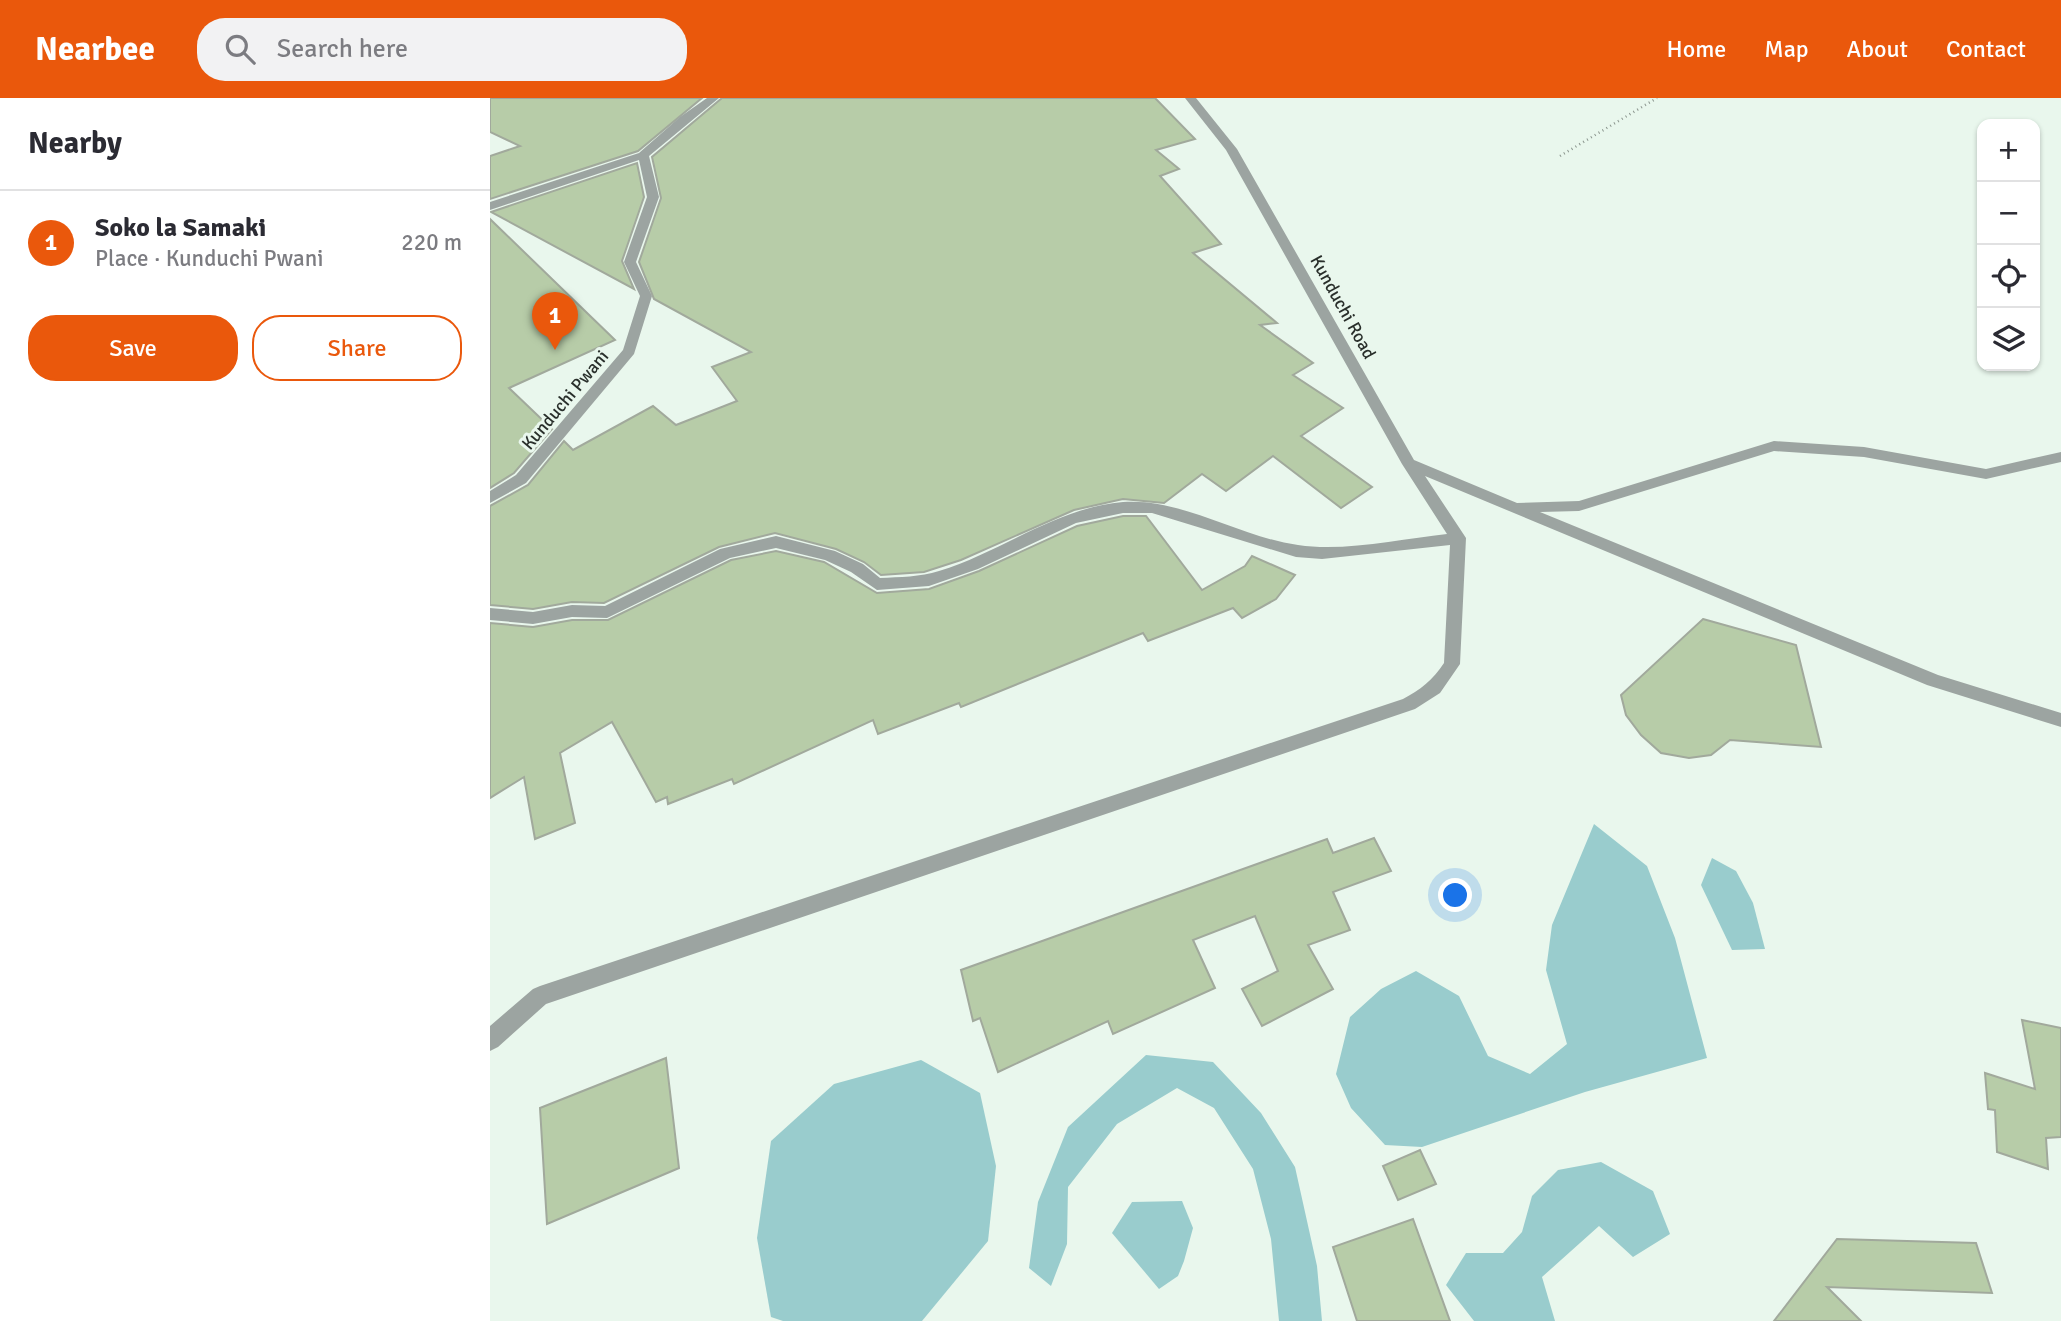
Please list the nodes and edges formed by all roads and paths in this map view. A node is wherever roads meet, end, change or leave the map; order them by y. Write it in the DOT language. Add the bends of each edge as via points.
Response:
graph roads {
  1 [pos="714,98"];
  2 [pos="1190,98"];
  3 [pos="1657,98"];
  4 [pos="643,155"];
  5 [pos="1560,156"];
  6 [pos="490,206"];
  7 [pos="2061,457"];
  8 [pos="1409,464"];
  9 [pos="490,498"];
  10 [pos="1514,507"];
  11 [pos="1458,538"];
  12 [pos="490,614"];
  13 [pos="2061,720"];
  14 [pos="490,1040"];
  1 -- 4 [label="street"];
  2 -- 8 [label="street, Kunduchi Road" via="1231,149"];
  3 -- 5 [label="path"];
  4 -- 6 [label="street"];
  4 -- 9 [label="street, Kunduchi Pwani" via="653,197 631,262 646,296 629,351 521,479"];
  7 -- 10 [label="street" via="1986,474 1864,452 1774,446 1579,506"];
  8 -- 10 [label="street"];
  8 -- 11 [label="street, Kunduchi Road"];
  10 -- 13 [label="street" via="1933,680"];
  11 -- 12 [label="street" via="1309,552 1152,508 1127,506 1078,515 944,576 909,583 877,584 829,555 776,542 726,553 607,612 572,611 534,618"];
  11 -- 14 [label="street" via="1451,664 1443,680 1409,704 540,996"];
}
